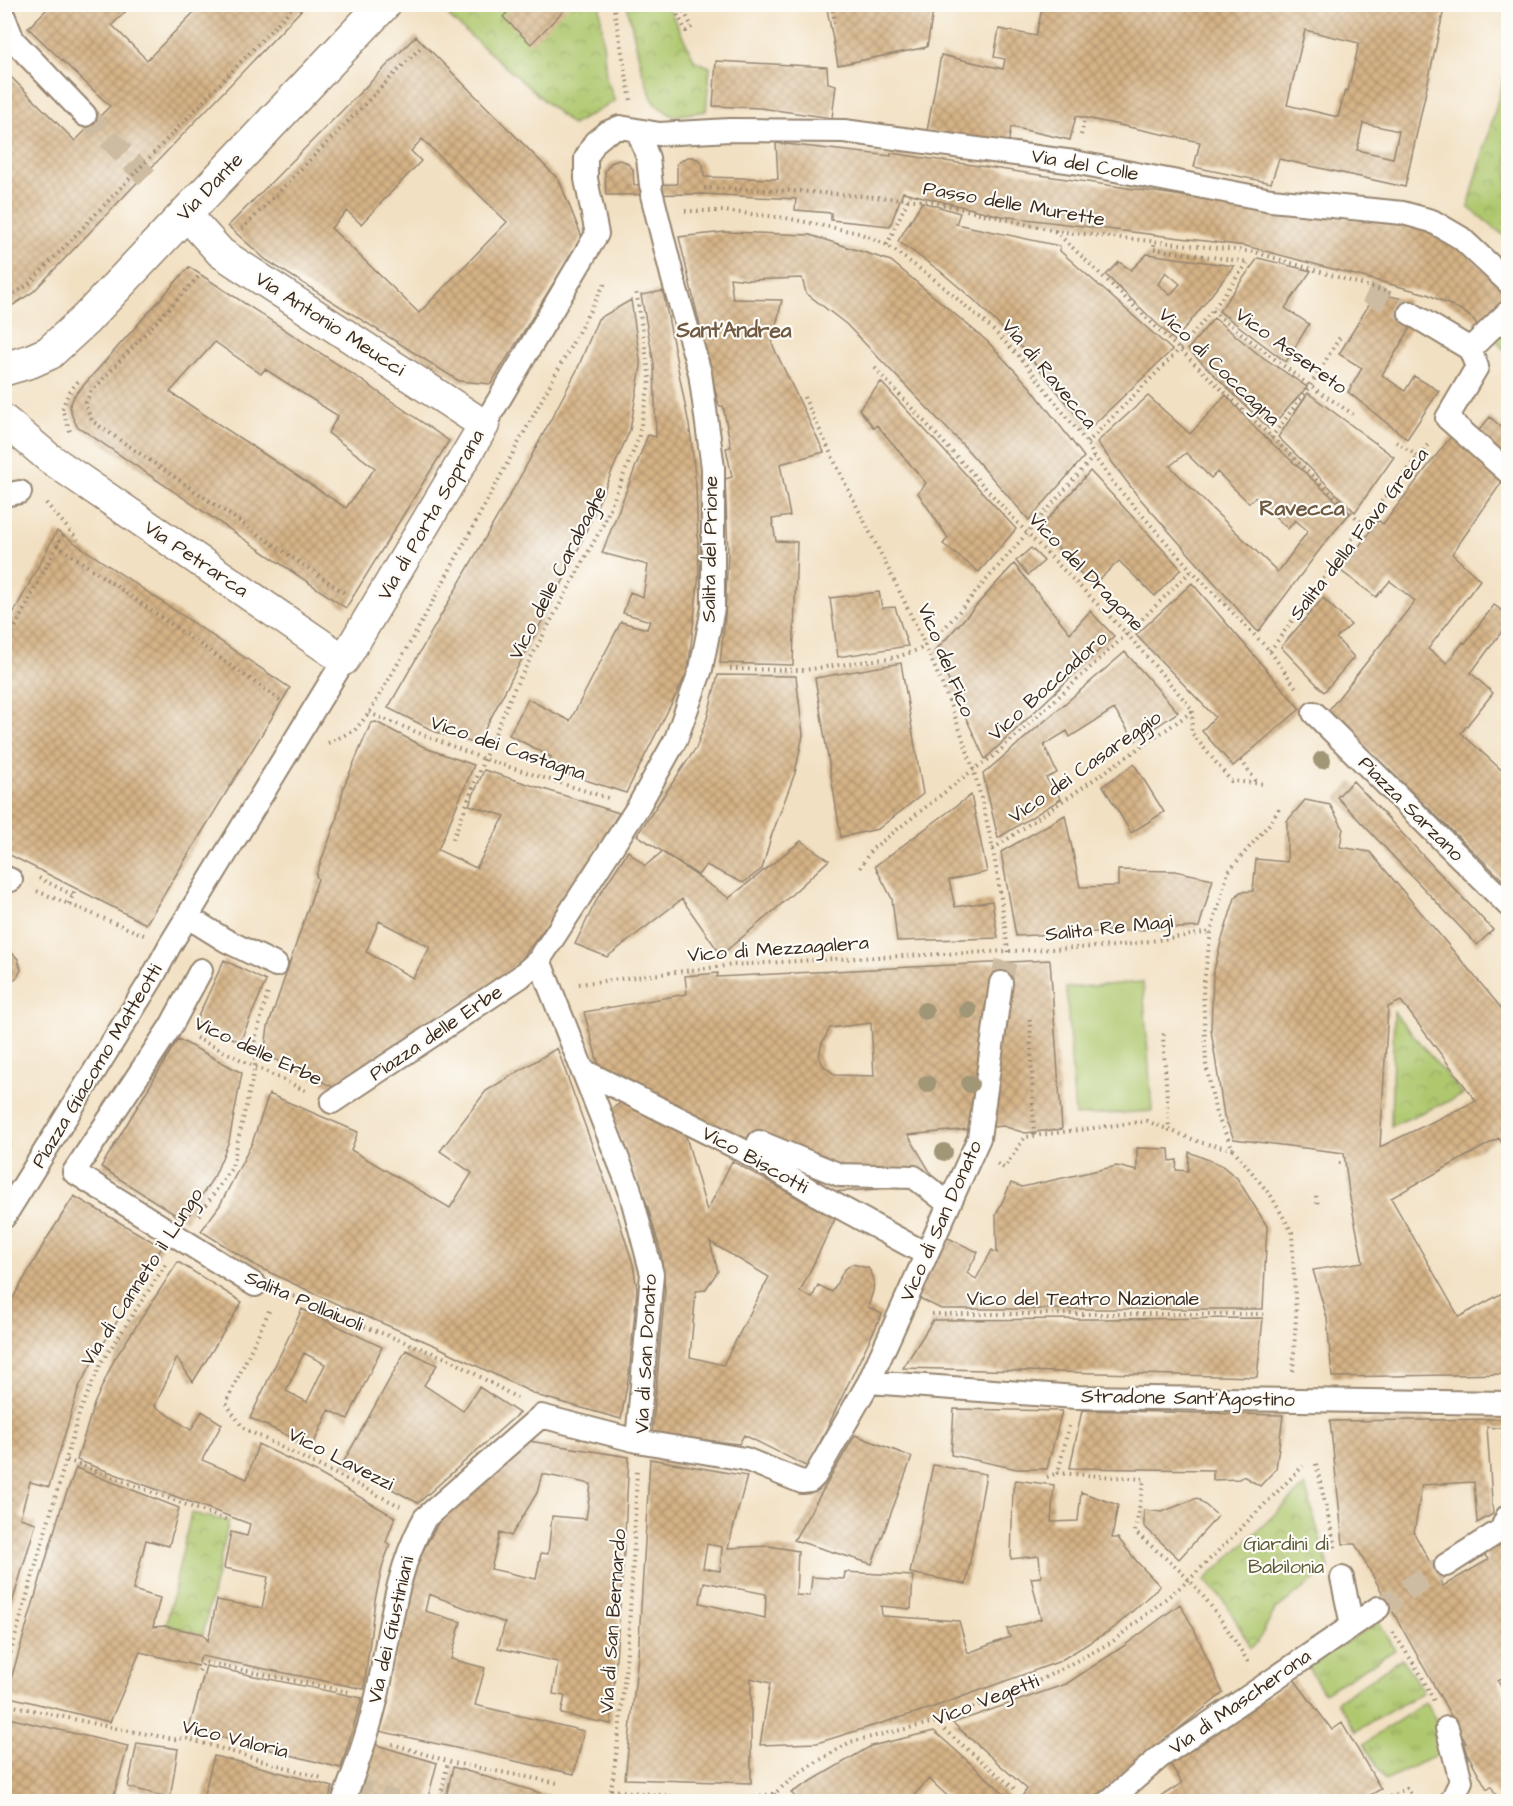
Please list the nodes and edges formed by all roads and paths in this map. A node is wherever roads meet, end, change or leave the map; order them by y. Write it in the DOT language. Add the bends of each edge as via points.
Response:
graph roads {
  1 [pos="296,4"];
  2 [pos="384,4"];
  3 [pos="613,4"];
  4 [pos="672,4"];
  5 [pos="680,4"];
  6 [pos="832,4"];
  7 [pos="4,17"];
  8 [pos="835,24"];
  9 [pos="424,44"];
  10 [pos="85,115"];
  11 [pos="638,131"];
  12 [pos="704,188"];
  13 [pos="909,197"];
  14 [pos="675,212"];
  15 [pos="185,213"];
  16 [pos="1055,231"];
  17 [pos="237,234"];
  18 [pos="1155,242"];
  19 [pos="887,245"];
  20 [pos="201,275"];
  21 [pos="1509,282"];
  22 [pos="636,290"];
  23 [pos="598,296"];
  24 [pos="4,300"];
  25 [pos="1404,304"];
  26 [pos="1212,311"];
  27 [pos="1509,312"];
  28 [pos="1340,337"];
  29 [pos="1470,349"];
  30 [pos="1179,350"];
  31 [pos="18,365"];
  32 [pos="875,368"];
  33 [pos="80,380"];
  34 [pos="1310,386"];
  35 [pos="804,397"];
  36 [pos="1353,414"];
  37 [pos="1447,418"];
  38 [pos="4,420"];
  39 [pos="484,425"];
  40 [pos="75,435"];
  41 [pos="1271,438"];
  42 [pos="1396,442"];
  43 [pos="1087,443"];
  44 [pos="1094,456"];
  45 [pos="1419,457"];
  46 [pos="1509,472"];
  47 [pos="1363,524"];
  48 [pos="64,533"];
  49 [pos="1027,533"];
  50 [pos="57,545"];
  51 [pos="1192,571"];
  52 [pos="352,598"];
  53 [pos="1127,634"];
  54 [pos="925,645"];
  55 [pos="4,648"];
  56 [pos="1270,651"];
  57 [pos="344,660"];
  58 [pos="701,669"];
  59 [pos="287,705"];
  60 [pos="1193,710"];
  61 [pos="369,712"];
  62 [pos="1314,713"];
  63 [pos="328,743"];
  64 [pos="484,759"];
  65 [pos="1241,760"];
  66 [pos="973,770"];
  67 [pos="1258,784"];
  68 [pos="1265,784"];
  69 [pos="638,807"];
  70 [pos="1279,809"];
  71 [pos="453,839"];
  72 [pos="993,849"];
  73 [pos="860,868"];
  74 [pos="8,879"];
  75 [pos="76,888"];
  76 [pos="69,904"];
  77 [pos="1509,905"];
  78 [pos="188,917"];
  79 [pos="1211,932"];
  80 [pos="170,945"];
  81 [pos="1008,952"];
  82 [pos="539,960"];
  83 [pos="276,965"];
  84 [pos="201,970"];
  85 [pos="1001,983"];
  86 [pos="550,987"];
  87 [pos="1030,1018"];
  88 [pos="171,1026"];
  89 [pos="1164,1034"];
  90 [pos="255,1067"];
  91 [pos="582,1070"];
  92 [pos="332,1102"];
  93 [pos="1169,1130"];
  94 [pos="1034,1135"];
  95 [pos="1025,1137"];
  96 [pos="759,1142"];
  97 [pos="1233,1149"];
  98 [pos="1339,1163"];
  99 [pos="1346,1164"];
  100 [pos="74,1172"];
  101 [pos="1316,1196"];
  102 [pos="949,1204"];
  103 [pos="1318,1206"];
  104 [pos="4,1217"];
  105 [pos="183,1239"];
  106 [pos="927,1254"];
  107 [pos="255,1285"];
  108 [pos="278,1293"];
  109 [pos="900,1314"];
  110 [pos="1267,1314"];
  111 [pos="869,1382"];
  112 [pos="1076,1397"];
  113 [pos="1509,1403"];
  114 [pos="1301,1406"];
  115 [pos="533,1423"];
  116 [pos="1503,1436"];
  117 [pos="637,1442"];
  118 [pos="67,1460"];
  119 [pos="1316,1464"];
  120 [pos="1303,1466"];
  121 [pos="1058,1473"];
  122 [pos="1047,1477"];
  123 [pos="1507,1517"];
  124 [pos="425,1518"];
  125 [pos="229,1521"];
  126 [pos="1446,1564"];
  127 [pos="1342,1578"];
  128 [pos="1189,1580"];
  129 [pos="1378,1608"];
  130 [pos="1352,1625"];
  131 [pos="199,1671"];
  132 [pos="4,1676"];
  133 [pos="1262,1686"];
  134 [pos="376,1698"];
  135 [pos="4,1704"];
  136 [pos="935,1722"];
  137 [pos="1447,1728"];
  138 [pos="365,1735"];
  139 [pos="448,1762"];
  140 [pos="558,1784"];
  141 [pos="611,1790"];
  142 [pos="1016,1790"];
  143 [pos="346,1794"];
  144 [pos="774,1794"];
  145 [pos="439,1802"];
  146 [pos="609,1802"];
  147 [pos="783,1802"];
  148 [pos="1108,1802"];
  149 [pos="1379,1802"];
  150 [pos="1416,1802"];
  151 [pos="1450,1802"];
  1 -- 24 [label="path" via="28,285"];
  2 -- 15 [label="street, Via Dante"];
  3 -- 11 [label="path"];
  4 -- 5 [label="path" via="686,31 692,27"];
  6 -- 8 [label="path"];
  7 -- 10 [label="street" via="13,40"];
  9 -- 17 [label="path"];
  11 -- 21 [label="street, Via del Colle" via="844,131 1074,162 1271,200 1403,213 1432,220 1461,238"];
  11 -- 39 [label="street, Via di Porta Soprana" via="620,127 606,133 586,158 586,179 597,234"];
  11 -- 58 [label="street, Salita del Prione" via="700,373 713,468 713,608"];
  12 -- 13 [label="path, Passo delle Murette"];
  13 -- 16 [label="path, Passo delle Murette"];
  13 -- 19 [label="path"];
  14 -- 19 [label="path, Via di Ravecca" via="723,211 786,218 859,233"];
  15 -- 31 [label="street, Via Dante" via="49,353"];
  15 -- 39 [label="street, Via Antonio Meucci" via="220,253"];
  16 -- 18 [label="path, Passo delle Murette"];
  16 -- 30 [label="path, Vico di Coccagna"];
  18 -- 25 [label="path, Passo delle Murette" via="1255,252"];
  18 -- 26 [label="path" via="1153,249 1248,262"];
  19 -- 43 [label="path, Via di Ravecca" via="989,326 1021,358"];
  20 -- 52 [label="path" via="91,392 85,404 87,414"];
  22 -- 64 [label="path, Vico delle Carabaghe" via="650,379 638,440 604,524 515,687"];
  23 -- 61 [label="path, Via di Porta Soprana"];
  25 -- 29 [label="street"];
  26 -- 30 [label="path"];
  26 -- 34 [label="path, Vico Assereto"];
  27 -- 29 [label="street"];
  28 -- 34 [label="path"];
  29 -- 37 [label="street" via="1477,367"];
  30 -- 41 [label="path, Vico di Coccagna"];
  30 -- 43 [label="path"];
  32 -- 49 [label="path, Vico del Dragone"];
  33 -- 40 [label="path" via="62,409 69,430"];
  34 -- 36 [label="path, Vico Assereto"];
  34 -- 41 [label="path"];
  35 -- 54 [label="path, Vico del Fico"];
  37 -- 45 [label="path, Salita della Fava Greca"];
  37 -- 46 [label="street"];
  38 -- 57 [label="street, Via Petrarca" via="49,458"];
  39 -- 57 [label="street, Via di Porta Soprana"];
  41 -- 47 [label="path, Vico di Coccagna"];
  42 -- 45 [label="path"];
  43 -- 44 [label="path, Via di Ravecca"];
  44 -- 49 [label="path"];
  44 -- 51 [label="path, Via di Ravecca"];
  45 -- 47 [label="path, Salita della Fava Greca"];
  47 -- 56 [label="path, Salita della Fava Greca"];
  48 -- 50 [label="path"];
  49 -- 53 [label="path, Vico del Dragone"];
  49 -- 54 [label="path" via="942,631"];
  50 -- 55 [label="path"];
  50 -- 59 [label="path"];
  51 -- 53 [label="path, Vico Boccadoro"];
  51 -- 56 [label="path, Via di Ravecca"];
  53 -- 60 [label="path, Vico del Dragone"];
  53 -- 66 [label="path, Vico Boccadoro" via="995,755"];
  54 -- 58 [label="path" via="897,657 804,670"];
  54 -- 66 [label="path, Vico del Fico"];
  56 -- 62 [label="path, Via di Ravecca"];
  57 -- 78 [label="street, Via di Porta Soprana"];
  58 -- 69 [label="street, Salita del Prione" via="676,739"];
  60 -- 67 [label="path" via="1191,732 1213,762 1232,781"];
  60 -- 72 [label="path, Vico dei Casareggio"];
  61 -- 63 [label="path, Via di Porta Soprana" via="355,730"];
  61 -- 64 [label="path, Vico dei Castagna"];
  62 -- 77 [label="street, Piazza Sarzano"];
  64 -- 69 [label="path, Vico dei Castagna"];
  64 -- 71 [label="path, Vico delle Carabaghe"];
  65 -- 67 [label="path"];
  66 -- 72 [label="path, Vico del Fico"];
  66 -- 73 [label="path, Vico Boccadoro" via="872,850"];
  67 -- 68 [label="path"];
  69 -- 82 [label="street, Salita del Prione"];
  70 -- 79 [label="path" via="1228,872"];
  72 -- 81 [label="path, Vico del Fico"];
  74 -- 76 [label="path"];
  75 -- 76 [label="path"];
  76 -- 80 [label="path"];
  78 -- 80 [label="street, Via di Porta Soprana"];
  78 -- 83 [label="street"];
  79 -- 81 [label="path, Salita Re Magi" via="1117,946"];
  79 -- 97 [label="path" via="1203,989 1206,1064 1216,1114"];
  80 -- 104 [label="street, Piazza Giacomo Matteotti"];
  81 -- 86 [label="path, Vico di Mezzagalera" via="733,965"];
  82 -- 86 [label="street, Via di San Donato"];
  82 -- 92 [label="street, Piazza delle Erbe" via="520,977"];
  83 -- 90 [label="path, Via di Canneto il Lungo" via="255,1040"];
  84 -- 88 [label="street, Piazza Giacomo Matteotti"];
  85 -- 102 [label="street, Vico di San Donato" via="979,1138"];
  86 -- 91 [label="street, Via di San Donato"];
  87 -- 94 [label="path"];
  88 -- 90 [label="path, Vico delle Erbe"];
  88 -- 100 [label="street, Piazza Giacomo Matteotti"];
  89 -- 93 [label="path"];
  90 -- 92 [label="path, Vico delle Erbe"];
  90 -- 105 [label="path, Via di Canneto il Lungo" via="232,1167"];
  91 -- 106 [label="street, Vico Biscotti" via="744,1151"];
  91 -- 117 [label="street, Via di San Donato" via="629,1187 652,1274"];
  93 -- 94 [label="path" via="1147,1121"];
  93 -- 97 [label="path" via="1202,1143"];
  94 -- 95 [label="path"];
  96 -- 102 [label="street" via="840,1175 914,1177"];
  97 -- 114 [label="path" via="1271,1196 1292,1232"];
  98 -- 99 [label="path"];
  100 -- 105 [label="street, Salita Pollaiuoli"];
  101 -- 103 [label="path"];
  102 -- 106 [label="street, Vico di San Donato"];
  105 -- 107 [label="street, Salita Pollaiuoli"];
  105 -- 118 [label="path, Via di Canneto il Lungo" via="101,1363 78,1414"];
  106 -- 109 [label="street, Vico di San Donato"];
  107 -- 108 [label="path, Salita Pollaiuoli"];
  108 -- 115 [label="path, Salita Pollaiuoli" via="302,1298 451,1360 519,1399"];
  108 -- 124 [label="path, Vico Lavezzi" via="226,1403 243,1428"];
  109 -- 110 [label="path, Vico del Teatro Nazionale"];
  109 -- 111 [label="street, Vico di San Donato"];
  111 -- 112 [label="street, Stradone Sant'Agostino"];
  111 -- 117 [label="street, Via di San Donato" via="821,1469 810,1481 794,1480 745,1459"];
  112 -- 114 [label="street, Stradone Sant'Agostino"];
  112 -- 121 [label="path"];
  113 -- 114 [label="street, Stradone Sant'Agostino"];
  115 -- 117 [label="street"];
  115 -- 124 [label="street, Via dei Giustiniani"];
  116 -- 123 [label="path"];
  117 -- 141 [label="path, Via di San Bernardo" via="624,1689"];
  118 -- 125 [label="path"];
  118 -- 132 [label="path, Via di Canneto il Lungo"];
  119 -- 127 [label="path"];
  120 -- 128 [label="path, Vico Vegetti"];
  121 -- 122 [label="path"];
  121 -- 128 [label="path" via="1144,1479 1135,1532"];
  123 -- 126 [label="street" via="1501,1530"];
  124 -- 134 [label="street, Via dei Giustiniani" via="397,1588"];
  127 -- 130 [label="street"];
  128 -- 133 [label="path" via="1231,1634"];
  128 -- 136 [label="path, Vico Vegetti" via="1112,1642 1031,1685"];
  129 -- 130 [label="street, Via di Mascherona"];
  129 -- 137 [label="path" via="1421,1675"];
  130 -- 133 [label="street, Via di Mascherona"];
  131 -- 134 [label="path" via="204,1662"];
  133 -- 148 [label="street, Via di Mascherona" via="1160,1757"];
  134 -- 138 [label="street, Via dei Giustiniani"];
  135 -- 143 [label="path, Vico Valoria" via="113,1728 185,1738"];
  136 -- 142 [label="path"];
  136 -- 144 [label="path, Vico Vegetti" via="850,1742 800,1772"];
  137 -- 151 [label="street" via="1461,1781"];
  138 -- 139 [label="path"];
  138 -- 143 [label="street, Via dei Giustiniani"];
  139 -- 140 [label="path"];
  139 -- 145 [label="path"];
  141 -- 144 [label="path" via="720,1801"];
  141 -- 146 [label="path, Via di San Bernardo"];
  144 -- 147 [label="path"];
  149 -- 150 [label="path" via="1407,1788"];
}
